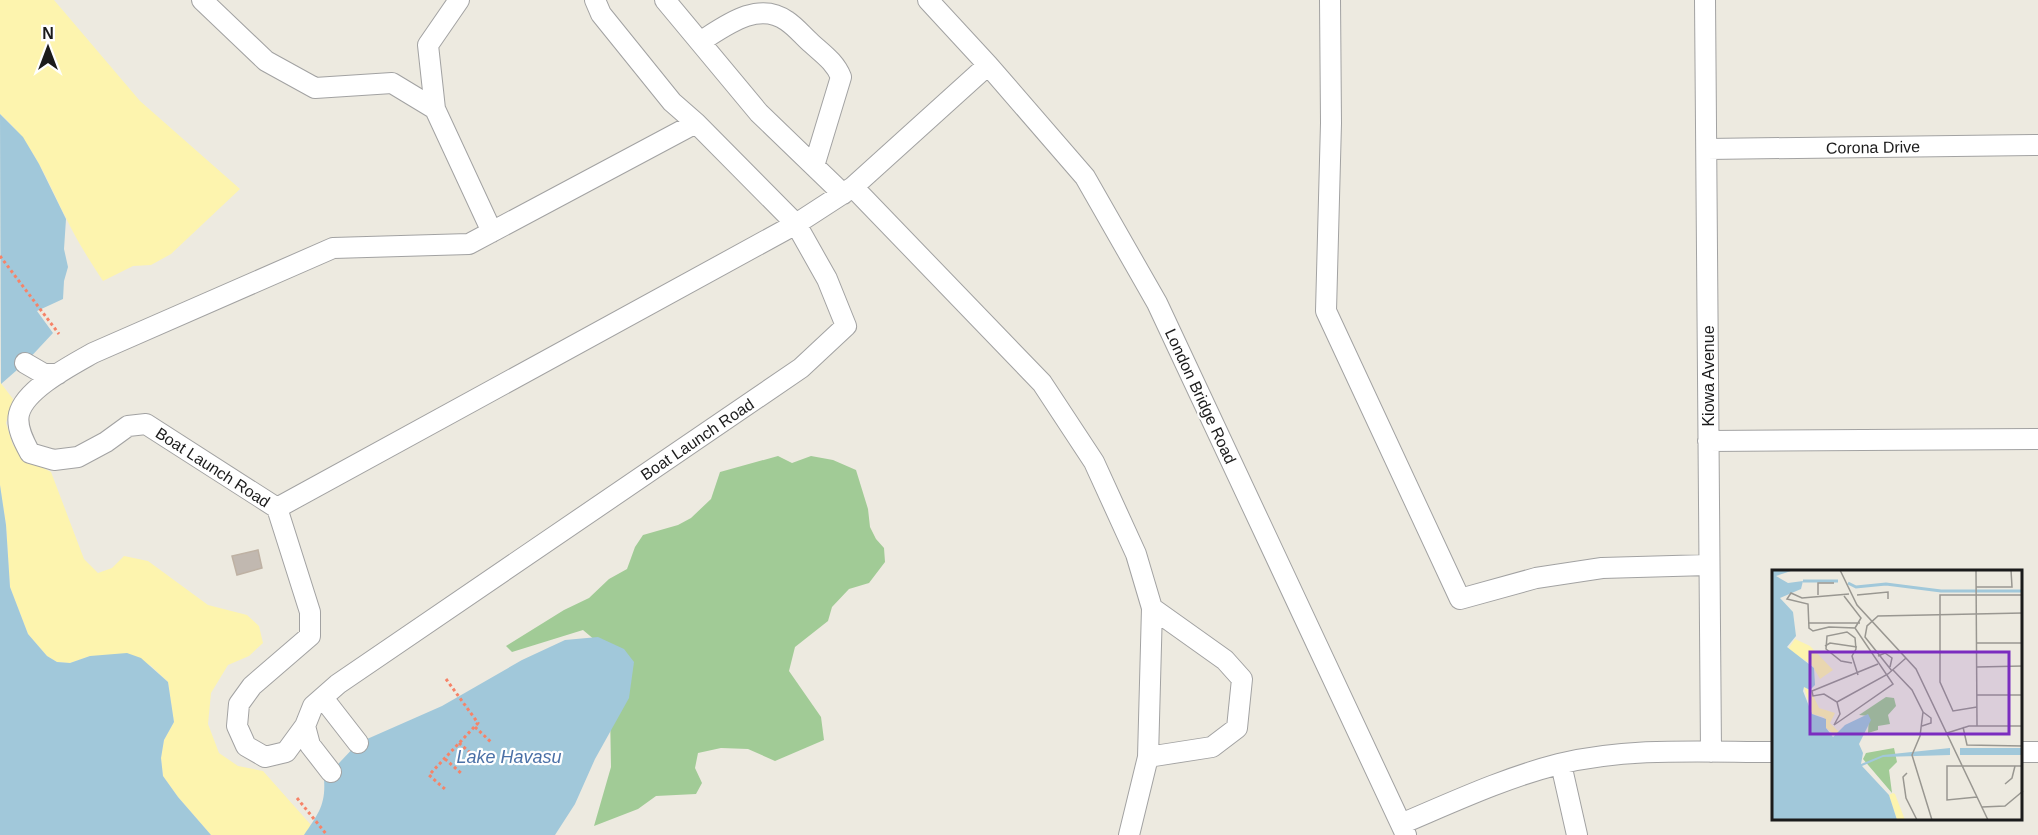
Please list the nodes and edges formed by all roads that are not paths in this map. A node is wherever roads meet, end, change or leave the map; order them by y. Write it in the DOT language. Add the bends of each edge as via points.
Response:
graph roads {
  1 [pos="202,0"];
  2 [pos="459,0"];
  3 [pos="595,0"];
  4 [pos="665,0"];
  5 [pos="928,0"];
  6 [pos="1330,0"];
  7 [pos="1705,0"];
  8 [pos="700,42"];
  9 [pos="988,64"];
  10 [pos="435,109"];
  11 [pos="696,123"];
  12 [pos="2038,145"];
  13 [pos="1707,148"];
  14 [pos="814,166"];
  15 [pos="848,191"];
  16 [pos="796,224"];
  17 [pos="492,232"];
  18 [pos="25,363"];
  19 [pos="58,374"];
  20 [pos="2038,439"];
  21 [pos="1708,441"];
  22 [pos="278,508"];
  23 [pos="1708,565"];
  24 [pos="1152,608"];
  25 [pos="323,698"];
  26 [pos="305,726"];
  27 [pos="358,743"];
  28 [pos="1711,752"];
  29 [pos="1772,752"];
  30 [pos="1148,757"];
  31 [pos="1561,764"];
  32 [pos="331,772"];
  33 [pos="1403,829"];
  34 [pos="1129,835"];
  35 [pos="1577,835"];
  1 -- 10 [label="street" via="266,61 315,88 392,83"];
  2 -- 10 [label="street" via="428,45"];
  3 -- 11 [label="street" via="601,14 672,102"];
  4 -- 8 [label="street"];
  5 -- 9 [label="street, London Bridge Road"];
  6 -- 23 [label="street" via="1326,311 1460,599 1536,578 1602,568"];
  7 -- 13 [label="street, Kiowa Avenue"];
  8 -- 14 [label="street" via="759,113"];
  8 -- 14 [label="street" via="735,19 766,12 786,20 837,66 841,77"];
  9 -- 15 [label="street"];
  9 -- 33 [label="street, London Bridge Road" via="1085,177 1157,303"];
  10 -- 17 [label="street"];
  11 -- 16 [label="street"];
  11 -- 17 [label="street, Boat Launch Road"];
  12 -- 13 [label="street, Corona Drive"];
  13 -- 21 [label="street, Kiowa Avenue"];
  14 -- 15 [label="street"];
  15 -- 16 [label="street"];
  15 -- 24 [label="street" via="1042,383 1094,462 1136,554"];
  16 -- 22 [label="street"];
  16 -- 25 [label="street, Boat Launch Road" via="827,279 846,326 801,368 346,678"];
  17 -- 19 [label="street, Boat Launch Road" via="469,244 333,248 93,353"];
  18 -- 19 [label="street" via="44,374"];
  19 -- 22 [label="street, Boat Launch Road" via="26,399 19,415 20,435 30,453 54,460 78,457 128,426 146,424"];
  20 -- 21 [label="street"];
  21 -- 23 [label="street, Kiowa Avenue"];
  22 -- 26 [label="street, Boat Launch Road" via="310,612 310,636 252,686 239,704 237,726 246,746 265,757 286,752"];
  23 -- 28 [label="street, Kiowa Avenue"];
  24 -- 30 [label="street"];
  24 -- 30 [label="street" via="1225,660 1242,679 1237,728 1212,747"];
  25 -- 26 [label="street, Boat Launch Road" via="313,706"];
  25 -- 27 [label="street"];
  26 -- 32 [label="street" via="310,745"];
  28 -- 29 [label="street"];
  28 -- 31 [label="street" via="1629,753"];
  30 -- 34 [label="street"];
  31 -- 33 [label="street" via="1510,779"];
  31 -- 35 [label="street"];
}
